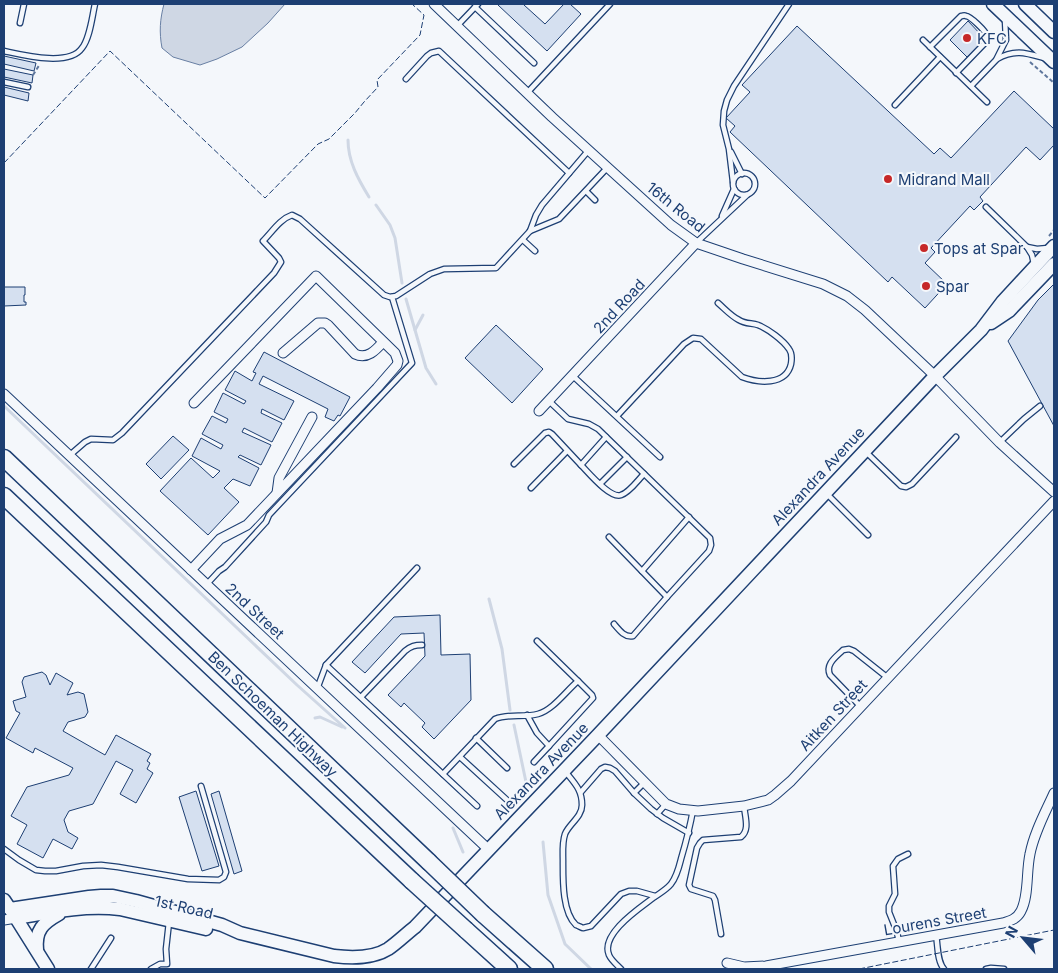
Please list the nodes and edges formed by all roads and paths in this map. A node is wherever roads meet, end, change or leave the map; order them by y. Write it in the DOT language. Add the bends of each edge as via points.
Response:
graph roads {
  1 [pos="24,4"];
  2 [pos="95,4"];
  3 [pos="434,4"];
  4 [pos="791,4"];
  5 [pos="993,4"];
  6 [pos="1025,4"];
  7 [pos="476,5"];
  8 [pos="607,5"];
  9 [pos="1004,14"];
  10 [pos="20,23"];
  11 [pos="457,26"];
  12 [pos="1054,32"];
  13 [pos="923,40"];
  14 [pos="930,47"];
  15 [pos="4,51"];
  16 [pos="1019,53"];
  17 [pos="940,57"];
  18 [pos="44,58"];
  19 [pos="996,60"];
  20 [pos="1054,61"];
  21 [pos="534,63"];
  22 [pos="956,73"];
  23 [pos="33,75"];
  24 [pos="406,80"];
  25 [pos="4,82"];
  26 [pos="1054,84"];
  27 [pos="971,86"];
  28 [pos="28,87"];
  29 [pos="526,92"];
  30 [pos="987,102"];
  31 [pos="895,105"];
  32 [pos="729,149"];
  33 [pos="589,150"];
  34 [pos="608,167"];
  35 [pos="569,173"];
  36 [pos="742,174"];
  37 [pos="733,182"];
  38 [pos="734,189"];
  39 [pos="586,192"];
  40 [pos="746,195"];
  41 [pos="595,200"];
  42 [pos="986,207"];
  43 [pos="720,220"];
  44 [pos="530,231"];
  45 [pos="523,240"];
  46 [pos="696,243"];
  47 [pos="1027,247"];
  48 [pos="1054,247"];
  49 [pos="535,251"];
  50 [pos="1054,264"];
  51 [pos="1035,267"];
  52 [pos="392,297"];
  53 [pos="718,302"];
  54 [pos="981,330"];
  55 [pos="383,342"];
  56 [pos="283,353"];
  57 [pos="573,376"];
  58 [pos="935,376"];
  59 [pos="4,394"];
  60 [pos="549,401"];
  61 [pos="194,403"];
  62 [pos="1040,406"];
  63 [pos="539,412"];
  64 [pos="617,416"];
  65 [pos="312,417"];
  66 [pos="606,437"];
  67 [pos="956,437"];
  68 [pos="1000,443"];
  69 [pos="567,451"];
  70 [pos="865,451"];
  71 [pos="70,455"];
  72 [pos="627,457"];
  73 [pos="660,457"];
  74 [pos="4,458"];
  75 [pos="514,464"];
  76 [pos="581,465"];
  77 [pos="644,474"];
  78 [pos="600,484"];
  79 [pos="531,488"];
  80 [pos="826,492"];
  81 [pos="1054,492"];
  82 [pos="277,493"];
  83 [pos="4,496"];
  84 [pos="1054,501"];
  85 [pos="689,517"];
  86 [pos="868,535"];
  87 [pos="609,537"];
  88 [pos="416,568"];
  89 [pos="191,570"];
  90 [pos="642,571"];
  91 [pos="206,584"];
  92 [pos="667,597"];
  93 [pos="614,624"];
  94 [pos="537,642"];
  95 [pos="422,646"];
  96 [pos="326,664"];
  97 [pos="888,678"];
  98 [pos="578,681"];
  99 [pos="317,689"];
  100 [pos="361,696"];
  101 [pos="860,707"];
  102 [pos="527,716"];
  103 [pos="598,735"];
  104 [pos="476,738"];
  105 [pos="549,746"];
  106 [pos="460,756"];
  107 [pos="534,762"];
  108 [pos="507,768"];
  109 [pos="564,770"];
  110 [pos="443,774"];
  111 [pos="645,782"];
  112 [pos="201,786"];
  113 [pos="581,792"];
  114 [pos="634,793"];
  115 [pos="1054,793"];
  116 [pos="507,800"];
  117 [pos="666,804"];
  118 [pos="476,806"];
  119 [pos="744,806"];
  120 [pos="693,810"];
  121 [pos="657,814"];
  122 [pos="689,833"];
  123 [pos="4,849"];
  124 [pos="488,850"];
  125 [pos="908,854"];
  126 [pos="655,896"];
  127 [pos="66,910"];
  128 [pos="8,911"];
  129 [pos="169,920"];
  130 [pos="240,933"];
  131 [pos="721,934"];
  132 [pos="936,935"];
  133 [pos="111,938"];
  134 [pos="899,942"];
  135 [pos="36,950"];
  136 [pos="727,963"];
  137 [pos="48,969"];
  138 [pos="91,969"];
  139 [pos="151,969"];
  140 [pos="509,969"];
  141 [pos="545,969"];
  142 [pos="621,969"];
  143 [pos="944,969"];
  144 [pos="986,969"];
  145 [pos="1004,969"];
  1 -- 10 [label="lane"];
  2 -- 18 [label="lane" via="81,50 71,56"];
  3 -- 11 [label="street, 16th Road"];
  4 -- 32 [label="lane" via="782,12 727,100 723,125"];
  5 -- 9 [label="main road"];
  6 -- 12 [label="main road"];
  7 -- 11 [label="lane"];
  7 -- 21 [label="lane"];
  8 -- 29 [label="lane"];
  9 -- 19 [label="lane" via="1006,40"];
  9 -- 20 [label="main road"];
  11 -- 29 [label="street, 16th Road"];
  13 -- 14 [label="lane"];
  14 -- 17 [label="lane"];
  14 -- 22 [label="lane" via="961,16 970,18 985,32 987,40"];
  15 -- 18 [label="lane"];
  16 -- 19 [label="lane" via="1010,53"];
  16 -- 20 [label="lane"];
  16 -- 26 [label="path"];
  17 -- 22 [label="lane"];
  17 -- 31 [label="lane"];
  18 -- 23 [label="path"];
  19 -- 27 [label="lane"];
  22 -- 27 [label="lane"];
  24 -- 35 [label="lane" via="427,56 439,51"];
  25 -- 28 [label="lane"];
  27 -- 30 [label="lane"];
  29 -- 33 [label="street, 16th Road"];
  32 -- 36 [label="lane"];
  32 -- 37 [label="lane"];
  33 -- 34 [label="street, 16th Road"];
  33 -- 35 [label="lane"];
  34 -- 39 [label="lane"];
  34 -- 46 [label="street, 16th Road" via="671,225"];
  35 -- 44 [label="lane" via="542,205"];
  36 -- 37 [label="lane"];
  36 -- 40 [label="lane" via="752,177 754,184"];
  37 -- 38 [label="lane"];
  38 -- 40 [label="lane"];
  38 -- 43 [label="lane, 2nd Road"];
  39 -- 41 [label="lane"];
  39 -- 44 [label="lane" via="559,220"];
  40 -- 43 [label="lane, 2nd Road"];
  42 -- 47 [label="lane"];
  43 -- 46 [label="lane, 2nd Road"];
  44 -- 45 [label="lane"];
  45 -- 49 [label="lane"];
  45 -- 52 [label="lane" via="496,268 444,269"];
  46 -- 57 [label="street, 2nd Road"];
  46 -- 58 [label="street, 16th Road" via="823,284 847,296"];
  47 -- 48 [label="lane"];
  47 -- 51 [label="lane"];
  48 -- 51 [label="main road, Alexandra Avenue"];
  50 -- 54 [label="main road, Alexandra Avenue" via="1008,311"];
  51 -- 54 [label="main road, Alexandra Avenue"];
  52 -- 71 [label="lane" via="378,289 300,219 289,216 263,241 281,262 274,273 122,433 113,440 91,439"];
  52 -- 91 [label="lane" via="412,363"];
  53 -- 64 [label="lane" via="734,317 769,330 788,347 792,359 784,376 773,381 749,380 701,339 693,338"];
  54 -- 58 [label="main road, Alexandra Avenue"];
  55 -- 56 [label="street" via="375,350 359,356 328,325 318,323"];
  55 -- 61 [label="street" via="316,276"];
  55 -- 82 [label="street" via="395,353 396,366"];
  57 -- 60 [label="street, 2nd Road"];
  57 -- 64 [label="lane"];
  58 -- 68 [label="street, 16th Road"];
  58 -- 70 [label="main road, Alexandra Avenue"];
  59 -- 71 [label="street, 2nd Street"];
  60 -- 63 [label="street, 2nd Road"];
  60 -- 66 [label="lane" via="568,419 589,424"];
  62 -- 68 [label="lane"];
  64 -- 73 [label="lane"];
  65 -- 82 [label="street" via="279,478"];
  66 -- 72 [label="lane"];
  66 -- 76 [label="lane"];
  67 -- 70 [label="lane" via="906,487 901,486"];
  68 -- 81 [label="street, 16th Road"];
  69 -- 75 [label="lane" via="552,434 545,432"];
  69 -- 76 [label="lane"];
  69 -- 79 [label="lane"];
  70 -- 80 [label="main road, Alexandra Avenue"];
  71 -- 89 [label="street, 2nd Street"];
  72 -- 77 [label="lane"];
  72 -- 78 [label="lane"];
  74 -- 141 [label="highway, Ben Schoeman Highway, bridge" via="483,914"];
  76 -- 78 [label="lane"];
  77 -- 78 [label="lane" via="620,496 610,493"];
  77 -- 85 [label="lane"];
  80 -- 86 [label="lane"];
  80 -- 103 [label="main road, Alexandra Avenue"];
  82 -- 89 [label="street" via="247,525 220,539"];
  83 -- 140 [label="highway, Ben Schoeman Highway, bridge"];
  84 -- 97 [label="street, Aitken Street"];
  85 -- 90 [label="lane"];
  85 -- 92 [label="lane" via="710,538 711,545"];
  87 -- 90 [label="lane"];
  88 -- 96 [label="lane"];
  89 -- 91 [label="street, 2nd Street"];
  90 -- 92 [label="lane"];
  91 -- 99 [label="street, 2nd Street"];
  92 -- 93 [label="lane" via="633,636 626,635"];
  94 -- 98 [label="lane"];
  95 -- 100 [label="lane" via="409,647"];
  96 -- 99 [label="lane"];
  96 -- 100 [label="lane"];
  97 -- 101 [label="street, Aitken Street"];
  97 -- 101 [label="lane" via="854,651 843,650 829,665 828,671"];
  98 -- 102 [label="lane" via="545,712"];
  98 -- 105 [label="lane" via="593,698"];
  99 -- 124 [label="street, 2nd Street"];
  100 -- 110 [label="lane"];
  101 -- 119 [label="street, Aitken Street" via="775,795"];
  102 -- 104 [label="lane" via="501,716"];
  102 -- 105 [label="lane"];
  103 -- 109 [label="main road, Alexandra Avenue"];
  103 -- 111 [label="street"];
  104 -- 106 [label="lane"];
  104 -- 108 [label="lane"];
  105 -- 107 [label="lane"];
  106 -- 110 [label="lane"];
  106 -- 116 [label="lane"];
  109 -- 113 [label="lane"];
  109 -- 124 [label="main road, Alexandra Avenue"];
  110 -- 118 [label="lane"];
  111 -- 114 [label="lane"];
  111 -- 117 [label="street"];
  112 -- 123 [label="lane" via="226,872 219,880 188,879 101,865 45,872 18,860"];
  113 -- 114 [label="lane" via="605,767 615,771"];
  113 -- 126 [label="lane" via="580,814 563,840 562,883 566,906 576,925 583,928 591,926 621,894 629,891"];
  114 -- 121 [label="lane"];
  115 -- 132 [label="street, Lourens Street" via="1035,835 1029,856 1025,900 1019,915 1002,923"];
  117 -- 120 [label="street, Aitken Street"];
  117 -- 121 [label="lane"];
  119 -- 120 [label="street, Aitken Street"];
  119 -- 131 [label="lane" via="745,834 700,843 696,848 689,885 691,889 713,896"];
  120 -- 122 [label="lane"];
  121 -- 122 [label="lane"];
  122 -- 126 [label="lane" via="676,876 664,891"];
  124 -- 130 [label="main road, Alexandra Avenue" via="416,927 374,955 334,956"];
  125 -- 134 [label="lane" via="893,866 895,894 889,912"];
  126 -- 142 [label="lane" via="610,936 609,956"];
  127 -- 128 [label="main road"];
  127 -- 129 [label="main road, 1st Road" via="120,909"];
  127 -- 135 [label="main road" via="46,921 39,931"];
  128 -- 130 [label="main road, Alexandra Avenue" via="113,896 185,914"];
  128 -- 135 [label="main road"];
  129 -- 130 [label="main road, 1st Road" via="220,932"];
  129 -- 139 [label="lane" via="167,964"];
  132 -- 134 [label="street, Lourens Street"];
  132 -- 143 [label="lane"];
  133 -- 138 [label="lane"];
  134 -- 136 [label="street, Lourens Street" via="766,966 744,967"];
  135 -- 137 [label="main road"];
  144 -- 145 [label="lane"];
}
